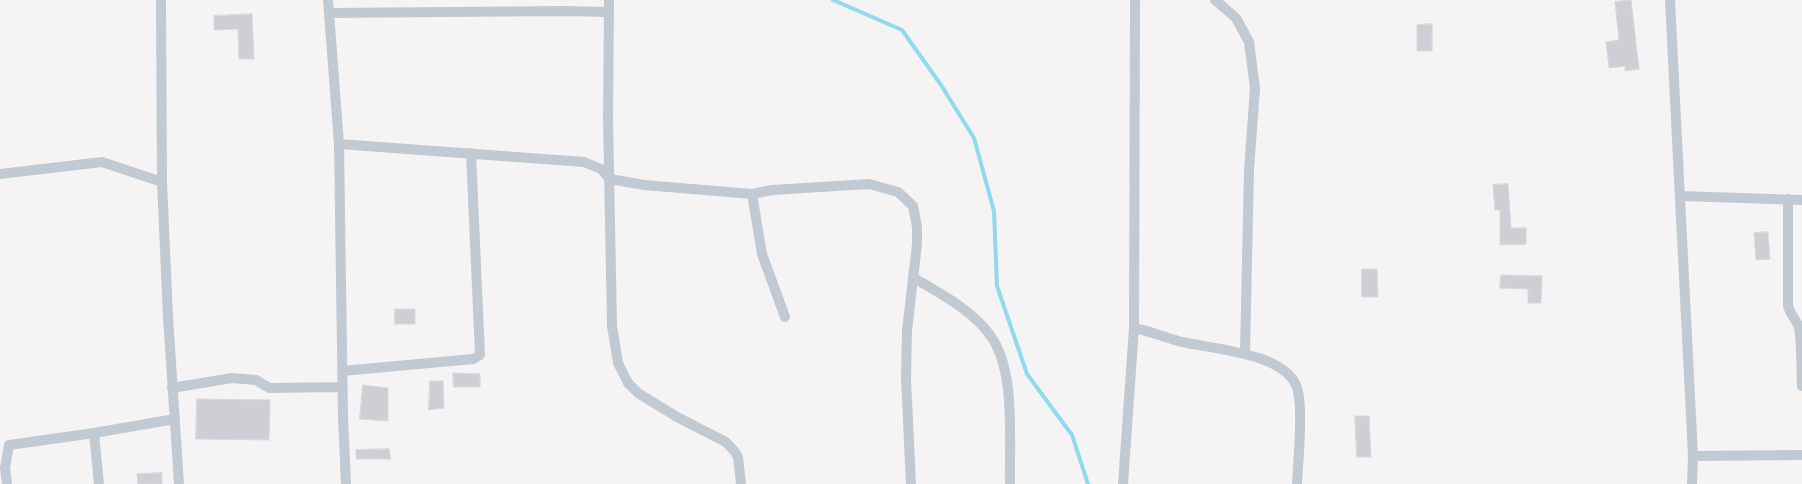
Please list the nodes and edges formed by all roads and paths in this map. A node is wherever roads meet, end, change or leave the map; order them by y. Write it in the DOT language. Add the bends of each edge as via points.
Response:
graph roads {
  1 [pos="161,0"];
  2 [pos="328,0"];
  3 [pos="609,0"];
  4 [pos="1135,0"];
  5 [pos="1215,0"];
  6 [pos="1670,0"];
  7 [pos="608,12"];
  8 [pos="329,13"];
  9 [pos="339,144"];
  10 [pos="471,153"];
  11 [pos="0,174"];
  12 [pos="610,179"];
  13 [pos="162,182"];
  14 [pos="752,194"];
  15 [pos="1680,196"];
  16 [pos="1788,200"];
  17 [pos="1802,200"];
  18 [pos="914,278"];
  19 [pos="785,317"];
  20 [pos="1134,328"];
  21 [pos="1802,337"];
  22 [pos="1245,353"];
  23 [pos="342,371"];
  24 [pos="1802,386"];
  25 [pos="342,387"];
  26 [pos="172,388"];
  27 [pos="175,419"];
  28 [pos="94,433"];
  29 [pos="1802,455"];
  30 [pos="1693,456"];
  31 [pos="3,468"];
  32 [pos="7,484"];
  33 [pos="99,484"];
  34 [pos="179,484"];
  35 [pos="346,484"];
  36 [pos="741,484"];
  37 [pos="910,484"];
  38 [pos="1010,484"];
  39 [pos="1123,484"];
  40 [pos="1297,484"];
  41 [pos="1692,484"];
  1 -- 13 [label="street"];
  2 -- 8 [label="street"];
  3 -- 7 [label="street"];
  4 -- 20 [label="street"];
  5 -- 22 [label="street" via="1236,18 1249,42 1255,88 1249,170"];
  6 -- 15 [label="street"];
  7 -- 8 [label="street"];
  7 -- 12 [label="street"];
  8 -- 9 [label="street"];
  9 -- 10 [label="street"];
  9 -- 23 [label="street"];
  10 -- 12 [label="street" via="584,162 601,169"];
  10 -- 23 [label="street" via="480,355 473,359"];
  11 -- 13 [label="street" via="102,162"];
  12 -- 14 [label="street"];
  12 -- 36 [label="street" via="612,326 621,369 630,387 677,417 726,442 738,457"];
  13 -- 26 [label="street"];
  14 -- 18 [label="street" via="869,184 898,192 913,206 916,215"];
  14 -- 19 [label="street" via="762,254"];
  15 -- 16 [label="street"];
  15 -- 30 [label="street"];
  16 -- 17 [label="street"];
  16 -- 21 [label="street" via="1788,306"];
  18 -- 37 [label="street" via="907,331 906,379"];
  18 -- 38 [label="street" via="975,319 992,338 999,352 1006,369 1009,398"];
  20 -- 22 [label="street" via="1188,343"];
  20 -- 39 [label="street"];
  21 -- 24 [label="street"];
  22 -- 40 [label="street" via="1282,368 1296,384 1300,404"];
  23 -- 25 [label="street"];
  25 -- 26 [label="street" via="269,388 256,380 232,378"];
  25 -- 35 [label="street"];
  26 -- 27 [label="street"];
  27 -- 28 [label="street"];
  27 -- 34 [label="street"];
  28 -- 31 [label="street" via="9,445"];
  28 -- 33 [label="street"];
  29 -- 30 [label="street"];
  30 -- 41 [label="street"];
  31 -- 32 [label="street"];
}
